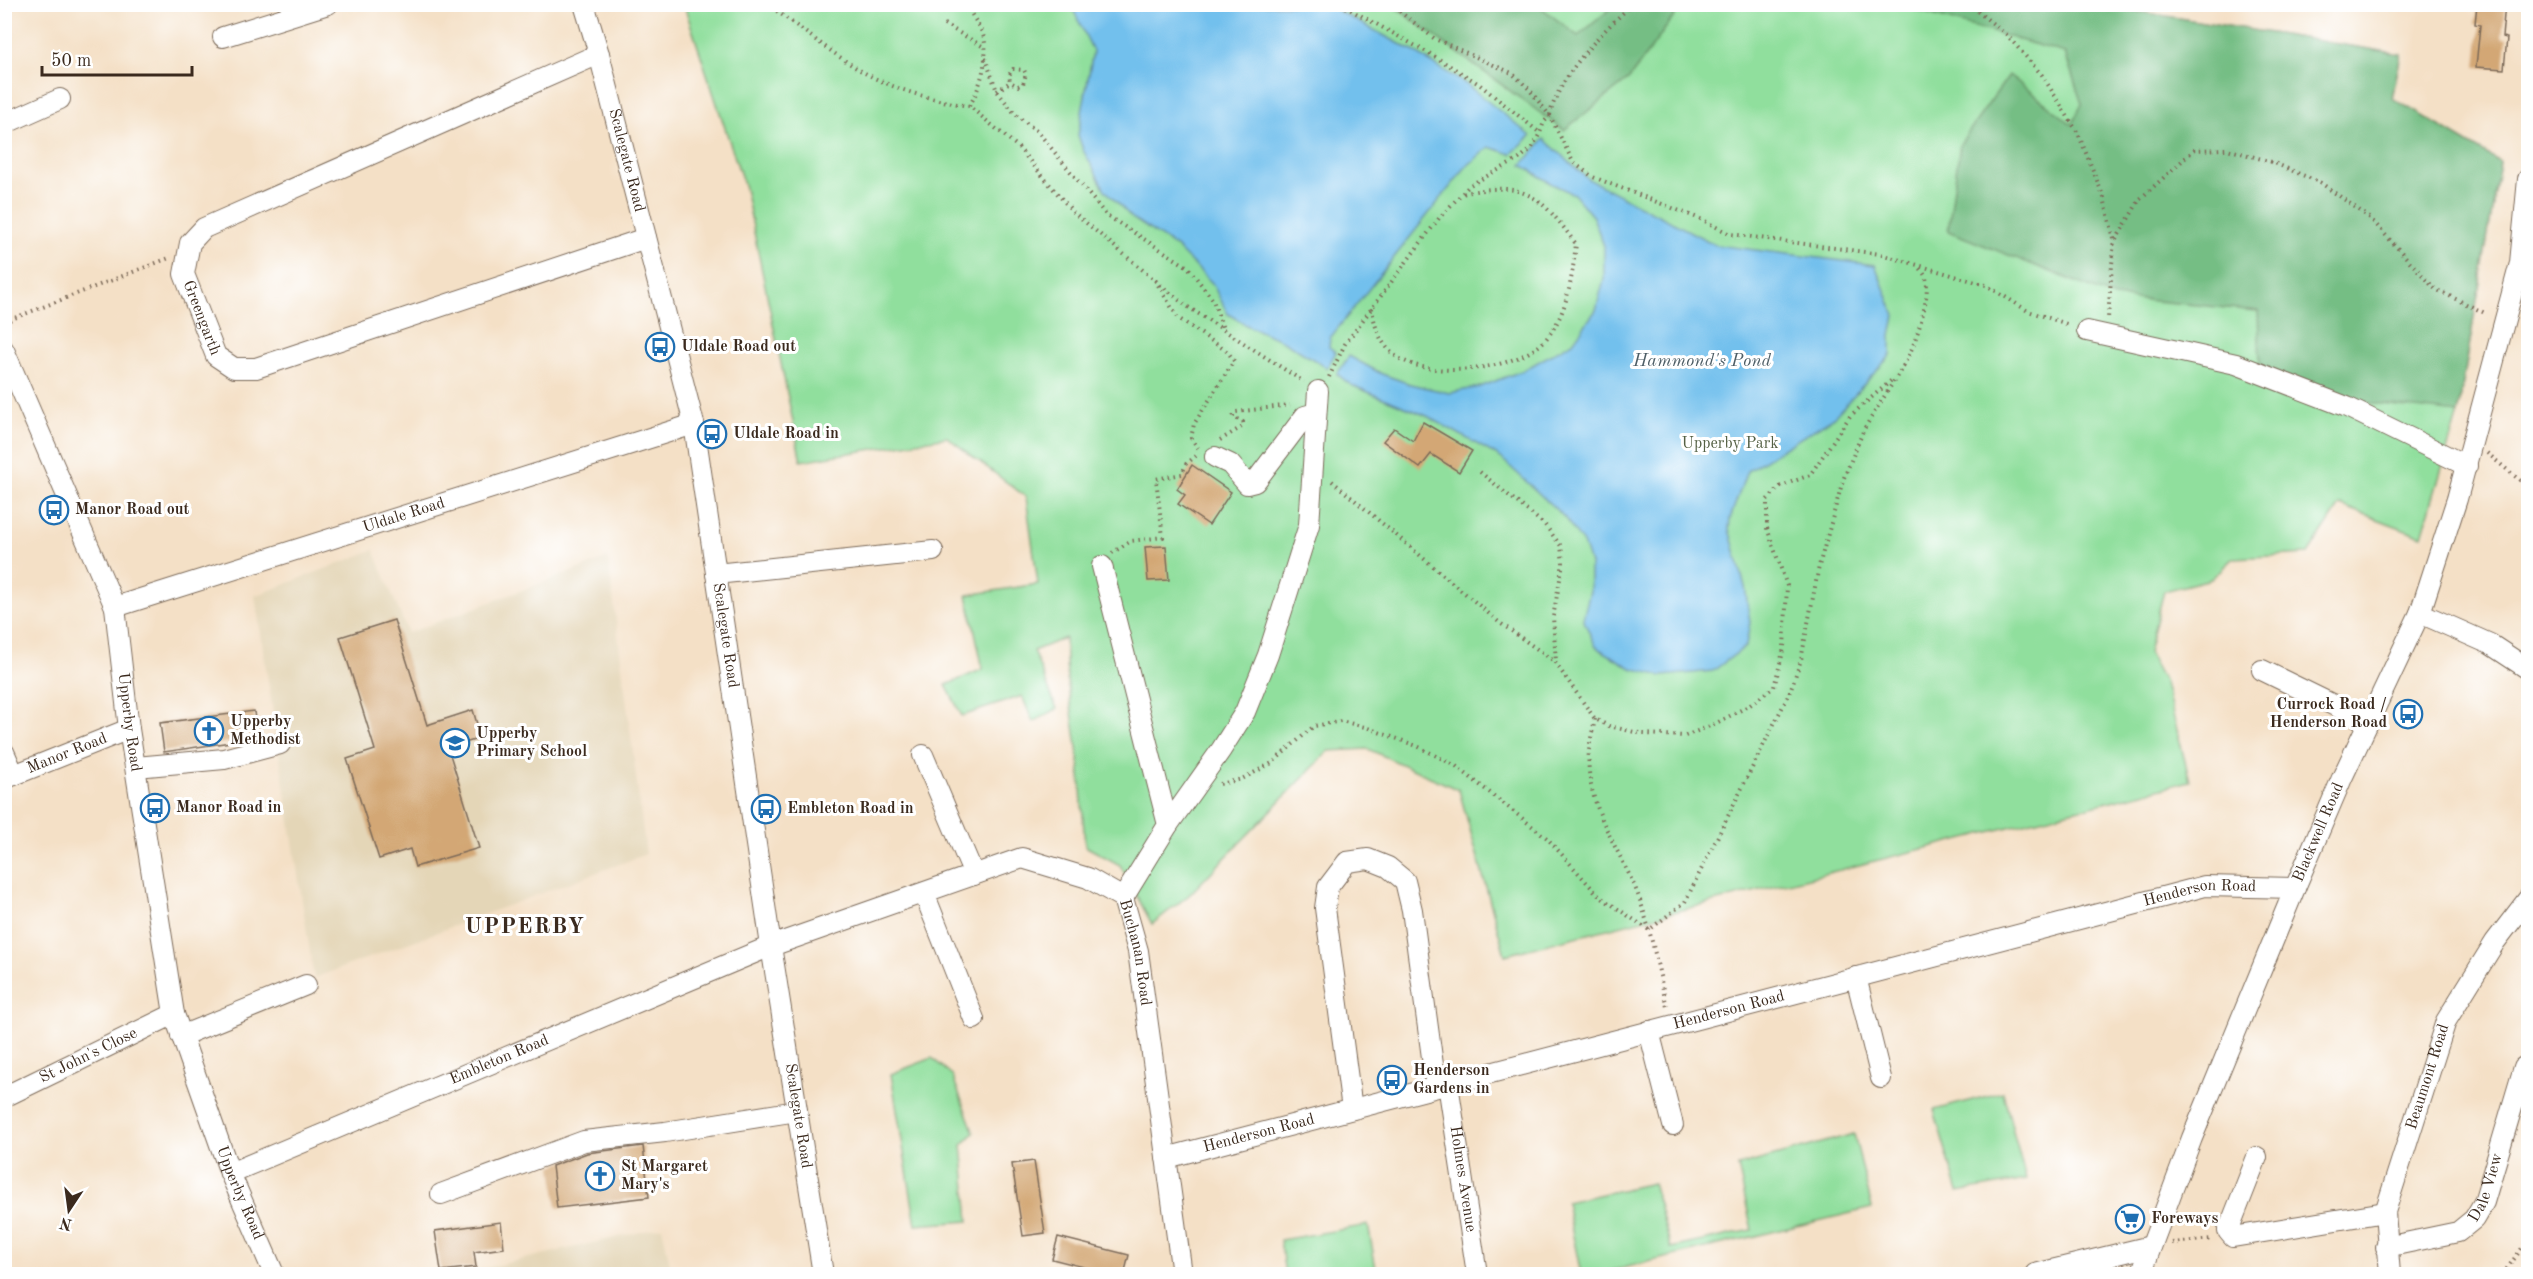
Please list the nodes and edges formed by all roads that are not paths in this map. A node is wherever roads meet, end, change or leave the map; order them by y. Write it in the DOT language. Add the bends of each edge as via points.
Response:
graph roads {
  1 [pos="328,4"];
  2 [pos="584,4"];
  3 [pos="223,37"];
  4 [pos="599,54"];
  5 [pos="60,99"];
  6 [pos="4,124"];
  7 [pos="2529,179"];
  8 [pos="646,238"];
  9 [pos="2097,333"];
  10 [pos="4,350"];
  11 [pos="1318,391"];
  12 [pos="1316,412"];
  13 [pos="694,424"];
  14 [pos="1208,455"];
  15 [pos="2467,466"];
  16 [pos="933,551"];
  17 [pos="1102,566"];
  18 [pos="716,574"];
  19 [pos="115,607"];
  20 [pos="2420,613"];
  21 [pos="2529,669"];
  22 [pos="2262,670"];
  23 [pos="2368,722"];
  24 [pos="129,729"];
  25 [pos="280,744"];
  26 [pos="4,752"];
  27 [pos="923,755"];
  28 [pos="136,767"];
  29 [pos="9,777"];
  30 [pos="1168,825"];
  31 [pos="974,875"];
  32 [pos="2295,888"];
  33 [pos="924,893"];
  34 [pos="1123,898"];
  35 [pos="2529,899"];
  36 [pos="771,946"];
  37 [pos="1856,977"];
  38 [pos="306,985"];
  39 [pos="174,1014"];
  40 [pos="974,1019"];
  41 [pos="1649,1031"];
  42 [pos="181,1036"];
  43 [pos="2524,1067"];
  44 [pos="1881,1078"];
  45 [pos="1442,1085"];
  46 [pos="4,1097"];
  47 [pos="1352,1109"];
  48 [pos="797,1111"];
  49 [pos="1673,1125"];
  50 [pos="2256,1157"];
  51 [pos="1166,1158"];
  52 [pos="230,1173"];
  53 [pos="441,1194"];
  54 [pos="2385,1212"];
  55 [pos="2151,1246"];
  56 [pos="2386,1247"];
  57 [pos="267,1272"];
  58 [pos="823,1275"];
  59 [pos="1182,1275"];
  60 [pos="1477,1275"];
  61 [pos="2035,1275"];
  62 [pos="2141,1275"];
  63 [pos="2390,1275"];
  1 -- 3 [label="street"];
  2 -- 4 [label="street, Scalegate Road"];
  4 -- 8 [label="street, Scalegate Road"];
  4 -- 8 [label="street, Greengarth" via="204,228 190,243 184,274 216,356 234,368 256,368"];
  5 -- 6 [label="street"];
  7 -- 15 [label="street, Blackwell Road" via="2520,263"];
  8 -- 13 [label="street, Scalegate Road"];
  9 -- 15 [label="street" via="2236,364 2347,407"];
  10 -- 19 [label="street, Upperby Road"];
  11 -- 12 [label="street"];
  12 -- 14 [label="street" via="1305,416 1255,482 1247,484 1230,464"];
  12 -- 30 [label="street" via="1309,525 1264,664 1245,712"];
  13 -- 18 [label="street, Scalegate Road"];
  13 -- 19 [label="street, Uldale Road"];
  15 -- 20 [label="street, Blackwell Road"];
  16 -- 18 [label="street"];
  17 -- 30 [label="street"];
  18 -- 36 [label="street, Scalegate Road"];
  19 -- 24 [label="street, Upperby Road"];
  20 -- 21 [label="street" via="2490,644"];
  20 -- 23 [label="street, Blackwell Road"];
  22 -- 23 [label="street"];
  23 -- 32 [label="street, Blackwell Road"];
  24 -- 28 [label="street, Upperby Road"];
  24 -- 29 [label="street, Manor Road"];
  25 -- 28 [label="street" via="224,759"];
  26 -- 29 [label="street"];
  27 -- 31 [label="street"];
  28 -- 39 [label="street, Upperby Road"];
  30 -- 34 [label="street"];
  31 -- 33 [label="street, Buchanan Road"];
  31 -- 34 [label="street, Buchanan Road" via="1022,858 1088,878"];
  32 -- 37 [label="street, Henderson Road" via="2205,886"];
  32 -- 55 [label="street, Blackwell Road"];
  33 -- 36 [label="street, Buchanan Road"];
  33 -- 40 [label="street"];
  34 -- 51 [label="street, Buchanan Road" via="1138,951"];
  35 -- 54 [label="street, Beaumont Road" via="2495,942 2446,1021"];
  36 -- 48 [label="street, Scalegate Road"];
  36 -- 52 [label="street, Embleton Road"];
  37 -- 41 [label="street, Henderson Road"];
  37 -- 44 [label="street"];
  38 -- 42 [label="street"];
  39 -- 42 [label="street, Upperby Road"];
  39 -- 46 [label="street, St John's Close"];
  41 -- 45 [label="street, Henderson Road"];
  41 -- 49 [label="street"];
  42 -- 52 [label="street, Upperby Road"];
  43 -- 56 [label="street, Dale View" via="2484,1202 2474,1219 2458,1232"];
  45 -- 47 [label="street, Henderson Road"];
  45 -- 47 [label="street, Holmes Avenue" via="1405,881 1388,867 1368,860 1347,862 1328,887 1325,909"];
  45 -- 60 [label="street, Holmes Avenue"];
  47 -- 51 [label="street, Henderson Road"];
  48 -- 53 [label="street" via="584,1141"];
  48 -- 58 [label="street, Scalegate Road"];
  50 -- 54 [label="street" via="2228,1231 2233,1238"];
  51 -- 59 [label="street, Buchanan Road"];
  52 -- 57 [label="street, Upperby Road"];
  54 -- 56 [label="street, Beaumont Road"];
  55 -- 61 [label="street"];
  55 -- 62 [label="street, Blackwell Road"];
  56 -- 63 [label="street, Beaumont Road"];
}
